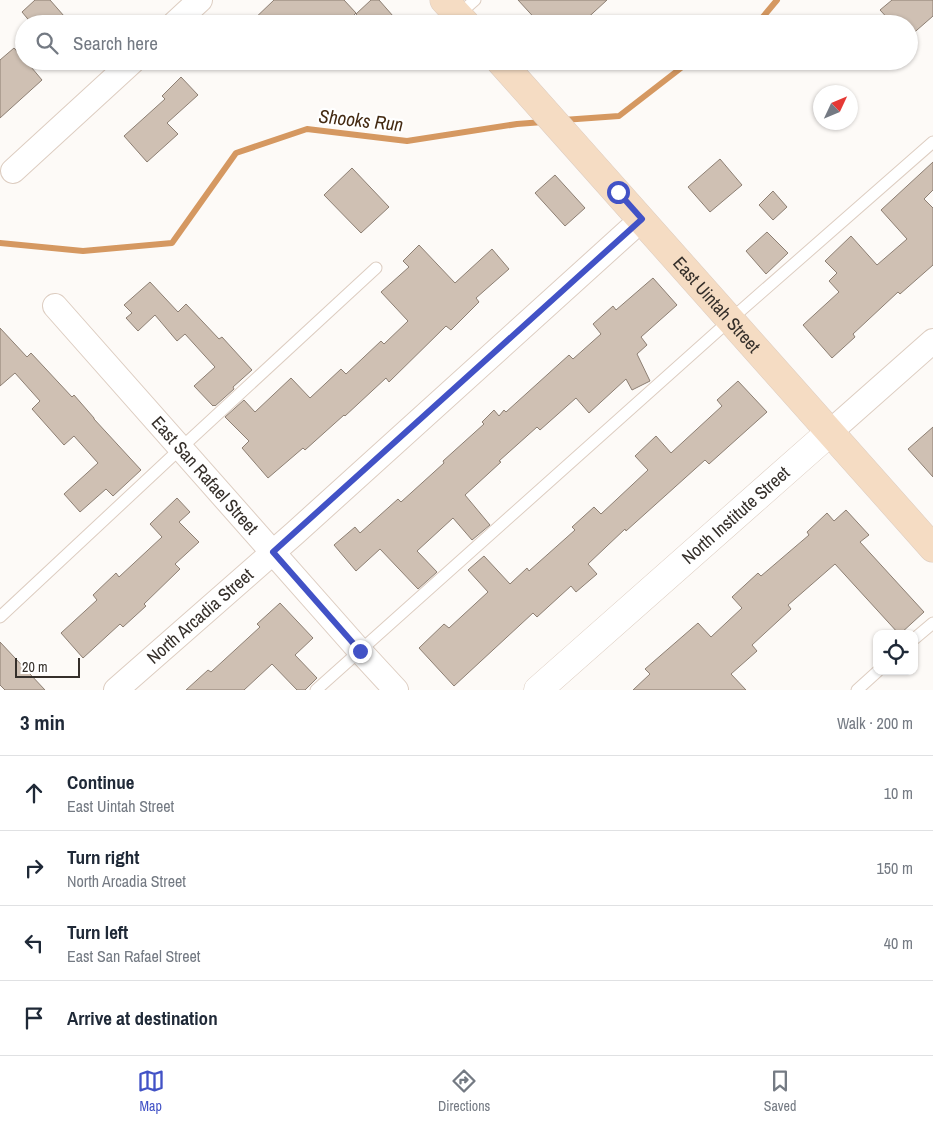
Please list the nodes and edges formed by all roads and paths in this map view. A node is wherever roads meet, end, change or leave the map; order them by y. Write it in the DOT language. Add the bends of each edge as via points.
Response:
graph roads {
  1 [pos="200,0"];
  2 [pos="184,15"];
  3 [pos="123,70"];
  4 [pos="508,70"];
  5 [pos="933,142"];
  6 [pos="13,171"];
  7 [pos="642,219"];
  8 [pos="376,268"];
  9 [pos="55,306"];
  10 [pos="730,320"];
  11 [pos="933,341"];
  12 [pos="829,432"];
  13 [pos="181,448"];
  14 [pos="933,548"];
  15 [pos="273,552"];
  16 [pos="0,617"];
  17 [pos="933,623"];
  18 [pos="918,636"];
  19 [pos="360,651"];
  20 [pos="874,675"];
  21 [pos="116,690"];
  22 [pos="316,690"];
  23 [pos="396,690"];
  24 [pos="538,690"];
  25 [pos="857,690"];
  1 -- 2 [label="street"];
  3 -- 6 [label="street"];
  4 -- 7 [label="main road, East Uintah Street"];
  5 -- 10 [label="lane"];
  7 -- 10 [label="main road, East Uintah Street"];
  7 -- 15 [label="street, North Arcadia Street"];
  8 -- 13 [label="lane"];
  9 -- 13 [label="street, East San Rafael Street"];
  10 -- 12 [label="main road, East Uintah Street"];
  10 -- 19 [label="lane"];
  11 -- 12 [label="street, North Institute Street"];
  12 -- 14 [label="main road, East Uintah Street"];
  12 -- 24 [label="street, North Institute Street"];
  13 -- 15 [label="street, East San Rafael Street"];
  13 -- 16 [label="lane"];
  15 -- 19 [label="street, East San Rafael Street"];
  15 -- 21 [label="street, North Arcadia Street"];
  17 -- 18 [label="lane"];
  19 -- 22 [label="lane"];
  19 -- 23 [label="street, East San Rafael Street"];
  20 -- 25 [label="lane"];
}
